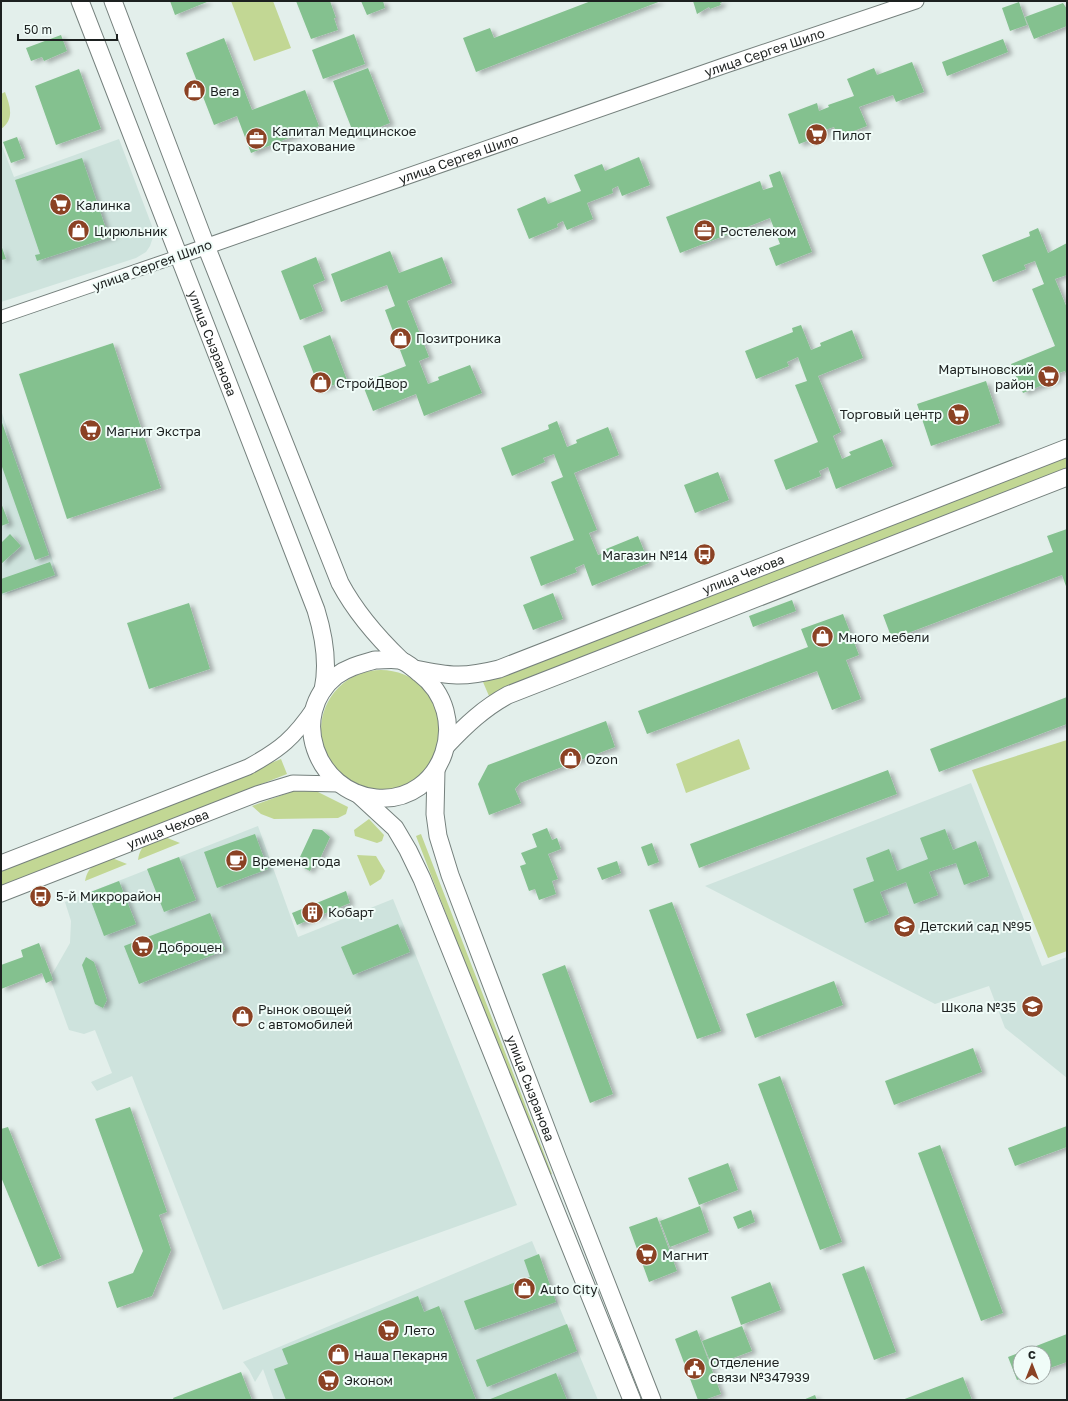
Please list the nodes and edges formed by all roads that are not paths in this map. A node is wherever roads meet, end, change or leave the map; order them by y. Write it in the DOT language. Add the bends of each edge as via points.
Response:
graph roads {
  1 [pos="80,1"];
  2 [pos="113,1"];
  3 [pos="916,1"];
  4 [pos="206,246"];
  5 [pos="179,256"];
  6 [pos="1,317"];
  7 [pos="1067,448"];
  8 [pos="1067,477"];
  9 [pos="408,665"];
  10 [pos="323,690"];
  11 [pos="315,706"];
  12 [pos="447,745"];
  13 [pos="436,770"];
  14 [pos="339,784"];
  15 [pos="358,794"];
  16 [pos="1,863"];
  17 [pos="1,894"];
  18 [pos="579,1215"];
  19 [pos="560,1222"];
  20 [pos="629,1344"];
  21 [pos="612,1351"];
  22 [pos="632,1400"];
  23 [pos="652,1400"];
  1 -- 5 [label="main road, улица Сызранова"];
  2 -- 4 [label="main road"];
  3 -- 4 [label="street, улица Сергея Шило"];
  4 -- 5 [label="street, улица Сергея Шило"];
  4 -- 9 [label="main road" via="340,583 365,622"];
  5 -- 6 [label="street, улица Сергея Шило"];
  5 -- 10 [label="main road, улица Сызранова" via="322,627 326,675"];
  7 -- 9 [label="main road, улица Чехова" via="499,669 475,675 450,676"];
  8 -- 12 [label="main road" via="508,695 483,710"];
  9 -- 10 [label="main road" via="375,660 354,665 336,676"];
  9 -- 12 [label="main road" via="429,680 441,696 448,716"];
  10 -- 11 [label="main road"];
  11 -- 14 [label="main road" via="312,740 316,755 325,770"];
  11 -- 16 [label="street" via="289,741 248,767"];
  12 -- 13 [label="main road"];
  13 -- 15 [label="main road" via="422,784 409,792 376,798"];
  13 -- 18 [label="main road, улица Сызранова" via="435,814 444,855"];
  14 -- 15 [label="main road"];
  14 -- 17 [label="street, улица Чехова" via="293,783 257,794"];
  15 -- 19 [label="main road, улица Сызранова" via="395,828 408,850"];
  18 -- 19 [label="main road"];
  18 -- 20 [label="main road, улица Сызранова"];
  19 -- 21 [label="main road, улица Сызранова"];
  20 -- 21 [label="main road"];
  20 -- 23 [label="main road, улица Сызранова"];
  21 -- 22 [label="main road, улица Сызранова"];
}
